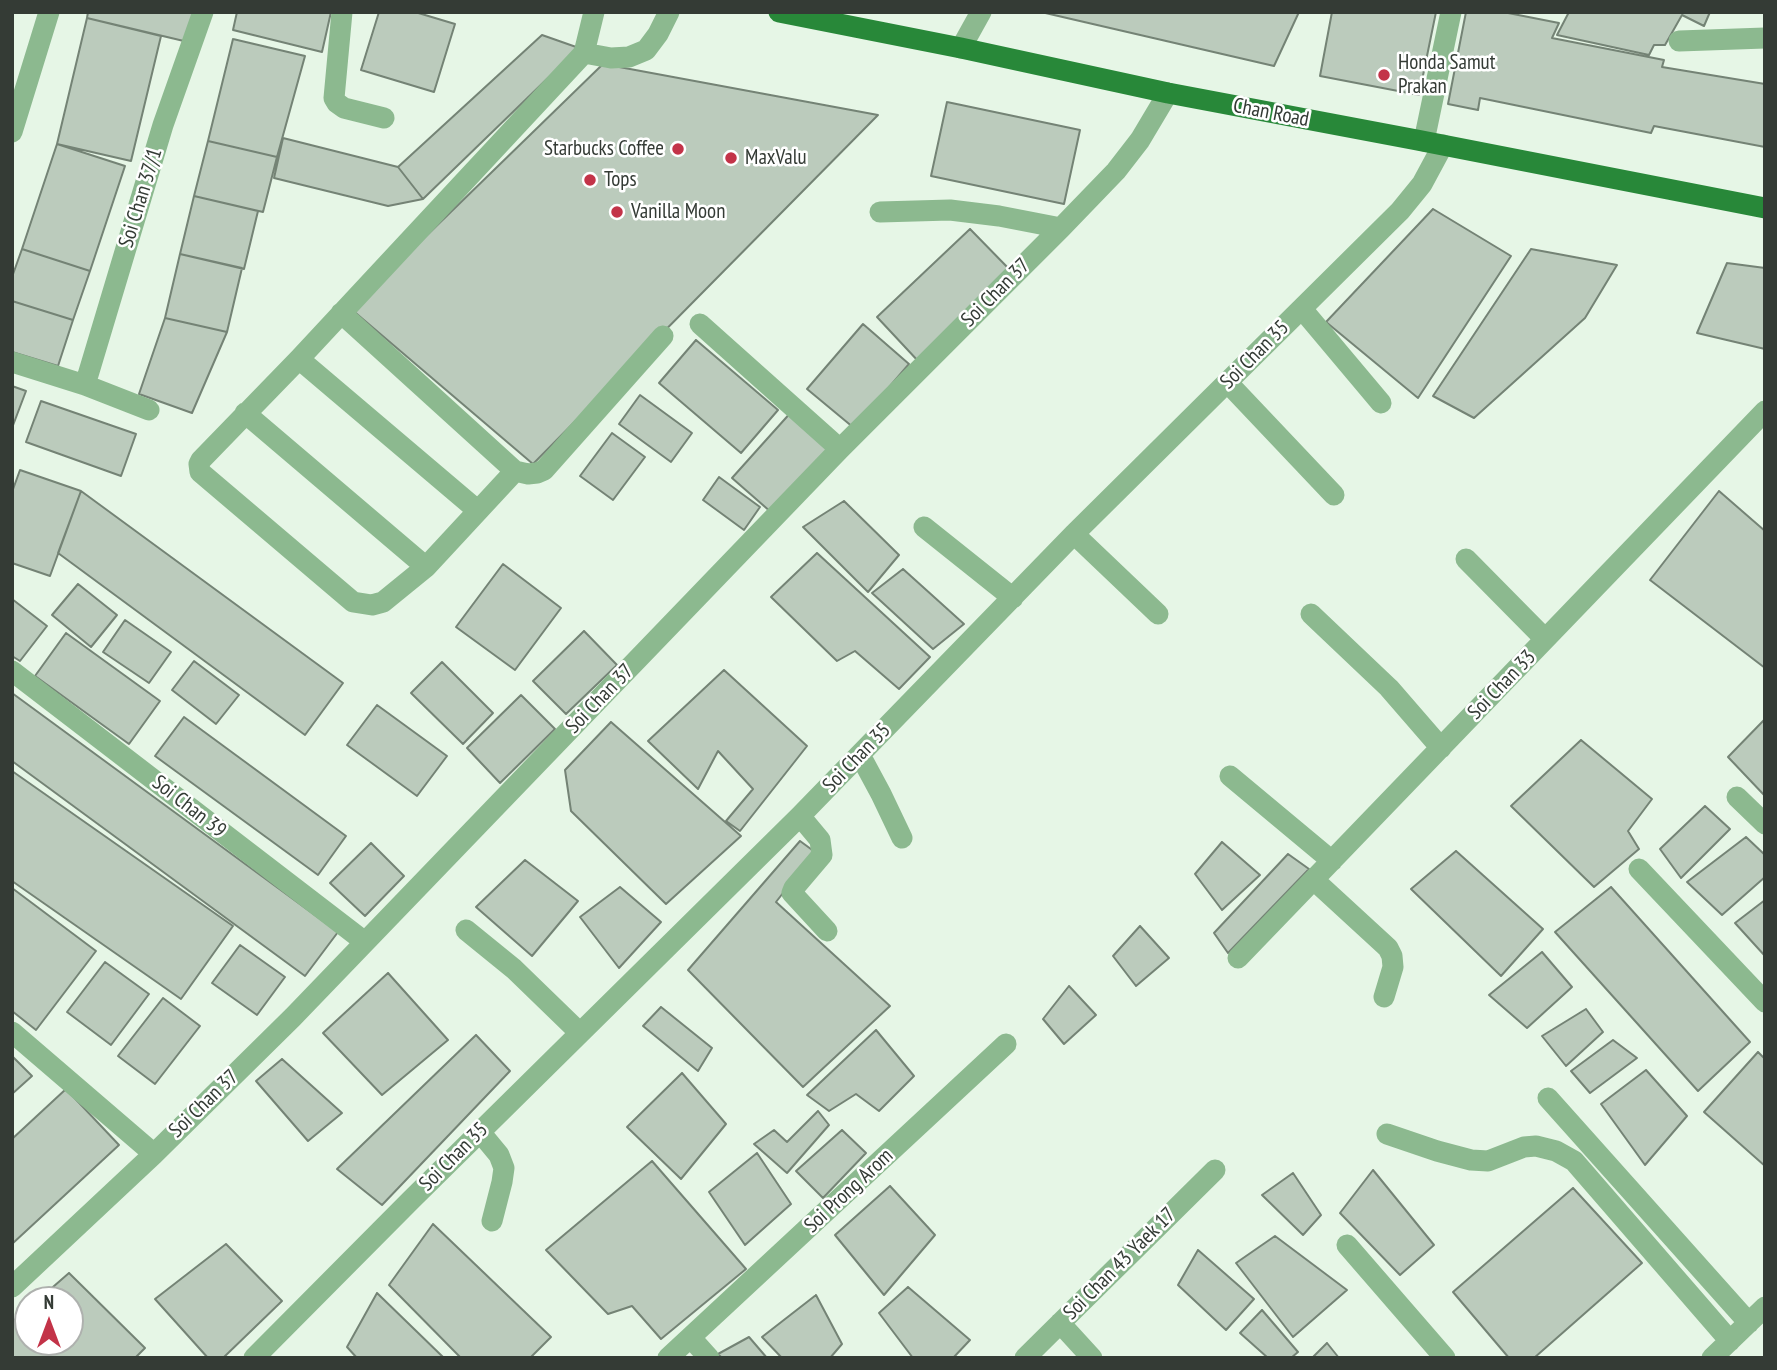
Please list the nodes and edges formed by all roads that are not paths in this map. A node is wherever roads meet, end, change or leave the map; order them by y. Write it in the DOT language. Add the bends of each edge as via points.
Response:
graph roads {
  1 [pos="49,12"];
  2 [pos="204,12"];
  3 [pos="342,12"];
  4 [pos="594,12"];
  5 [pos="669,12"];
  6 [pos="779,12"];
  7 [pos="981,12"];
  8 [pos="1451,12"];
  9 [pos="1765,38"];
  10 [pos="1679,41"];
  11 [pos="961,48"];
  12 [pos="584,53"];
  13 [pos="1168,93"];
  14 [pos="384,118"];
  15 [pos="12,132"];
  16 [pos="1433,143"];
  17 [pos="1765,208"];
  18 [pos="880,212"];
  19 [pos="1061,228"];
  20 [pos="1301,309"];
  21 [pos="341,313"];
  22 [pos="700,324"];
  23 [pos="663,336"];
  24 [pos="299,359"];
  25 [pos="12,362"];
  26 [pos="1227,382"];
  27 [pos="85,385"];
  28 [pos="1381,403"];
  29 [pos="149,410"];
  30 [pos="1765,411"];
  31 [pos="245,413"];
  32 [pos="839,449"];
  33 [pos="515,471"];
  34 [pos="1334,495"];
  35 [pos="477,510"];
  36 [pos="924,527"];
  37 [pos="1074,534"];
  38 [pos="1466,559"];
  39 [pos="426,567"];
  40 [pos="1013,598"];
  41 [pos="1158,614"];
  42 [pos="1311,614"];
  43 [pos="1545,639"];
  44 [pos="12,671"];
  45 [pos="1441,748"];
  46 [pos="860,755"];
  47 [pos="1230,776"];
  48 [pos="1737,797"];
  49 [pos="800,816"];
  50 [pos="1765,824"];
  51 [pos="902,838"];
  52 [pos="1332,862"];
  53 [pos="1639,869"];
  54 [pos="1314,880"];
  55 [pos="466,930"];
  56 [pos="827,930"];
  57 [pos="365,942"];
  58 [pos="1238,958"];
  59 [pos="1384,998"];
  60 [pos="1765,1002"];
  61 [pos="12,1032"];
  62 [pos="580,1033"];
  63 [pos="1006,1044"];
  64 [pos="1548,1098"];
  65 [pos="480,1132"];
  66 [pos="1387,1134"];
  67 [pos="153,1154"];
  68 [pos="1215,1170"];
  69 [pos="492,1221"];
  70 [pos="1347,1245"];
  71 [pos="12,1287"];
  72 [pos="1765,1307"];
  73 [pos="1749,1322"];
  74 [pos="1060,1323"];
  75 [pos="691,1338"];
  76 [pos="1730,1341"];
  77 [pos="254,1358"];
  78 [pos="668,1358"];
  79 [pos="709,1358"];
  80 [pos="1025,1358"];
  81 [pos="1092,1358"];
  82 [pos="1444,1358"];
  83 [pos="1713,1358"];
  1 -- 15 [label="street"];
  2 -- 27 [label="street, Soi Chan 37/1" via="163,125"];
  3 -- 14 [label="street" via="334,98 344,108"];
  4 -- 12 [label="street"];
  5 -- 12 [label="street" via="646,50 611,58"];
  6 -- 11 [label="main road, Chan Road"];
  7 -- 11 [label="street"];
  8 -- 16 [label="street, Soi Chan 35"];
  9 -- 10 [label="street"];
  11 -- 13 [label="main road, Chan Road"];
  12 -- 21 [label="street"];
  13 -- 16 [label="main road, Chan Road"];
  13 -- 19 [label="street, Soi Chan 37" via="1116,171"];
  16 -- 17 [label="main road, Chan Road"];
  16 -- 20 [label="street, Soi Chan 35" via="1422,184"];
  18 -- 19 [label="street" via="950,210"];
  19 -- 32 [label="street, Soi Chan 37"];
  20 -- 26 [label="street, Soi Chan 35"];
  20 -- 28 [label="street"];
  21 -- 24 [label="street"];
  21 -- 33 [label="street"];
  22 -- 32 [label="street"];
  23 -- 33 [label="street" via="544,470"];
  24 -- 31 [label="street"];
  24 -- 35 [label="street"];
  25 -- 27 [label="street"];
  26 -- 34 [label="street"];
  26 -- 37 [label="street, Soi Chan 35"];
  27 -- 29 [label="street"];
  30 -- 43 [label="street, Soi Chan 33"];
  31 -- 39 [label="street"];
  31 -- 39 [label="street" via="201,460 200,472 354,602 383,602"];
  32 -- 57 [label="street, Soi Chan 37"];
  33 -- 35 [label="street"];
  35 -- 39 [label="street"];
  36 -- 40 [label="street"];
  37 -- 40 [label="street, Soi Chan 35"];
  37 -- 41 [label="street"];
  38 -- 43 [label="street"];
  40 -- 46 [label="street, Soi Chan 35"];
  42 -- 45 [label="street" via="1389,688"];
  43 -- 45 [label="street, Soi Chan 33"];
  44 -- 57 [label="street, Soi Chan 39"];
  45 -- 52 [label="street, Soi Chan 33"];
  46 -- 49 [label="street, Soi Chan 35"];
  46 -- 51 [label="street"];
  47 -- 52 [label="street"];
  48 -- 50 [label="street"];
  49 -- 56 [label="street" via="820,840 822,855 792,893"];
  49 -- 62 [label="street, Soi Chan 35"];
  52 -- 54 [label="street, Soi Chan 33"];
  53 -- 60 [label="street"];
  54 -- 58 [label="street, Soi Chan 33"];
  54 -- 59 [label="street" via="1388,948 1393,967"];
  55 -- 62 [label="street"];
  57 -- 67 [label="street, Soi Chan 37"];
  61 -- 67 [label="street"];
  62 -- 65 [label="street, Soi Chan 35"];
  63 -- 75 [label="street, Soi Prong Arom"];
  64 -- 73 [label="street"];
  65 -- 69 [label="street" via="504,1168"];
  65 -- 77 [label="street, Soi Chan 35"];
  66 -- 76 [label="street" via="1471,1160 1488,1161 1536,1146 1574,1161"];
  67 -- 71 [label="street, Soi Chan 37"];
  68 -- 74 [label="street, Soi Chan 43 Yaek 17"];
  70 -- 82 [label="street"];
  72 -- 73 [label="street"];
  73 -- 76 [label="street"];
  74 -- 80 [label="street, Soi Chan 43 Yaek 17"];
  74 -- 81 [label="street"];
  75 -- 78 [label="street, Soi Prong Arom"];
  75 -- 79 [label="street"];
  76 -- 83 [label="street"];
}
